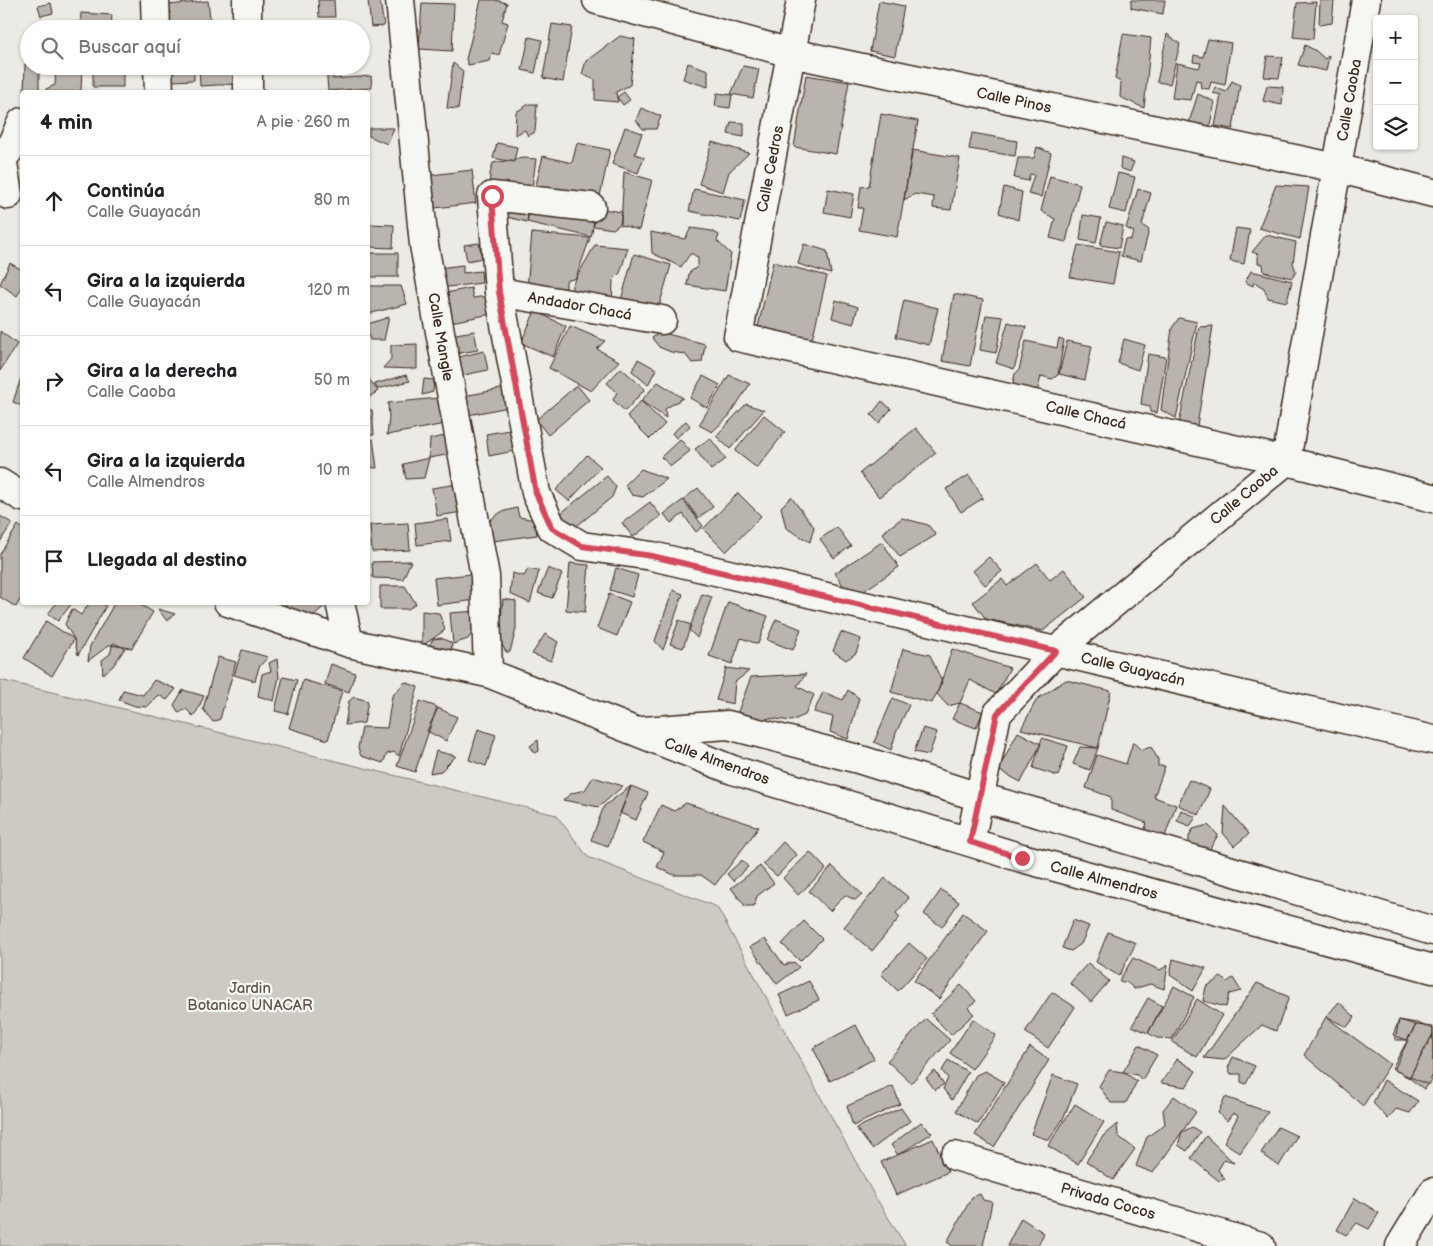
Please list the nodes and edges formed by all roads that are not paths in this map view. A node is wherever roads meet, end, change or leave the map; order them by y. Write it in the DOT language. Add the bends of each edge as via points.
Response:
graph roads {
  1 [pos="155,0"];
  2 [pos="247,0"];
  3 [pos="400,0"];
  4 [pos="597,0"];
  5 [pos="801,0"];
  6 [pos="1366,0"];
  7 [pos="156,20"];
  8 [pos="247,20"];
  9 [pos="791,53"];
  10 [pos="158,75"];
  11 [pos="248,75"];
  12 [pos="158,90"];
  13 [pos="248,90"];
  14 [pos="20,126"];
  15 [pos="1,156"];
  16 [pos="1337,168"];
  17 [pos="1433,193"];
  18 [pos="8,195"];
  19 [pos="591,207"];
  20 [pos="499,292"];
  21 [pos="662,320"];
  22 [pos="738,337"];
  23 [pos="1286,460"];
  24 [pos="0,483"];
  25 [pos="20,496"];
  26 [pos="1433,498"];
  27 [pos="237,605"];
  28 [pos="341,605"];
  29 [pos="349,643"];
  30 [pos="1056,651"];
  31 [pos="488,673"];
  32 [pos="637,731"];
  33 [pos="1433,740"];
  34 [pos="979,798"];
  35 [pos="970,842"];
  36 [pos="1433,931"];
  37 [pos="1433,970"];
  38 [pos="955,1156"];
  39 [pos="1433,1192"];
  40 [pos="1262,1246"];
  41 [pos="1400,1246"];
  1 -- 7 [label="street"];
  2 -- 8 [label="street"];
  3 -- 31 [label="street, Calle Mangle" via="424,245 485,576"];
  4 -- 9 [label="street, Calle Pinos"];
  5 -- 9 [label="street, Calle Cedros"];
  6 -- 16 [label="street, Calle Caoba"];
  9 -- 16 [label="street, Calle Pinos"];
  9 -- 22 [label="street, Calle Cedros"];
  10 -- 12 [label="street"];
  11 -- 13 [label="street"];
  14 -- 15 [label="street" via="8,152"];
  15 -- 18 [label="street"];
  16 -- 17 [label="street, Calle Pinos"];
  16 -- 23 [label="street, Calle Caoba"];
  19 -- 20 [label="street, Calle Guayacán" via="492,196"];
  20 -- 21 [label="street, Andador Chacá"];
  20 -- 30 [label="street, Calle Guayacán" via="536,493 552,528 582,546 652,556"];
  22 -- 23 [label="street, Calle Chacá"];
  23 -- 26 [label="street, Calle Chacá"];
  23 -- 30 [label="street, Calle Caoba"];
  24 -- 25 [label="street"];
  27 -- 29 [label="street, Calle Almendros"];
  28 -- 29 [label="street"];
  29 -- 31 [label="street, Calle Almendros"];
  30 -- 33 [label="street, Calle Guayacán"];
  30 -- 34 [label="street, Calle Caoba" via="997,714"];
  31 -- 32 [label="street, Calle Almendros"];
  32 -- 34 [label="street, Calle Almendros" via="728,725 858,759"];
  32 -- 35 [label="street, Calle Almendros" via="733,770"];
  34 -- 35 [label="street, Calle Caoba"];
  34 -- 36 [label="street, Calle Almendros"];
  35 -- 37 [label="street, Calle Almendros"];
  38 -- 40 [label="street, Privada Cocos"];
  39 -- 41 [label="street"];
}
